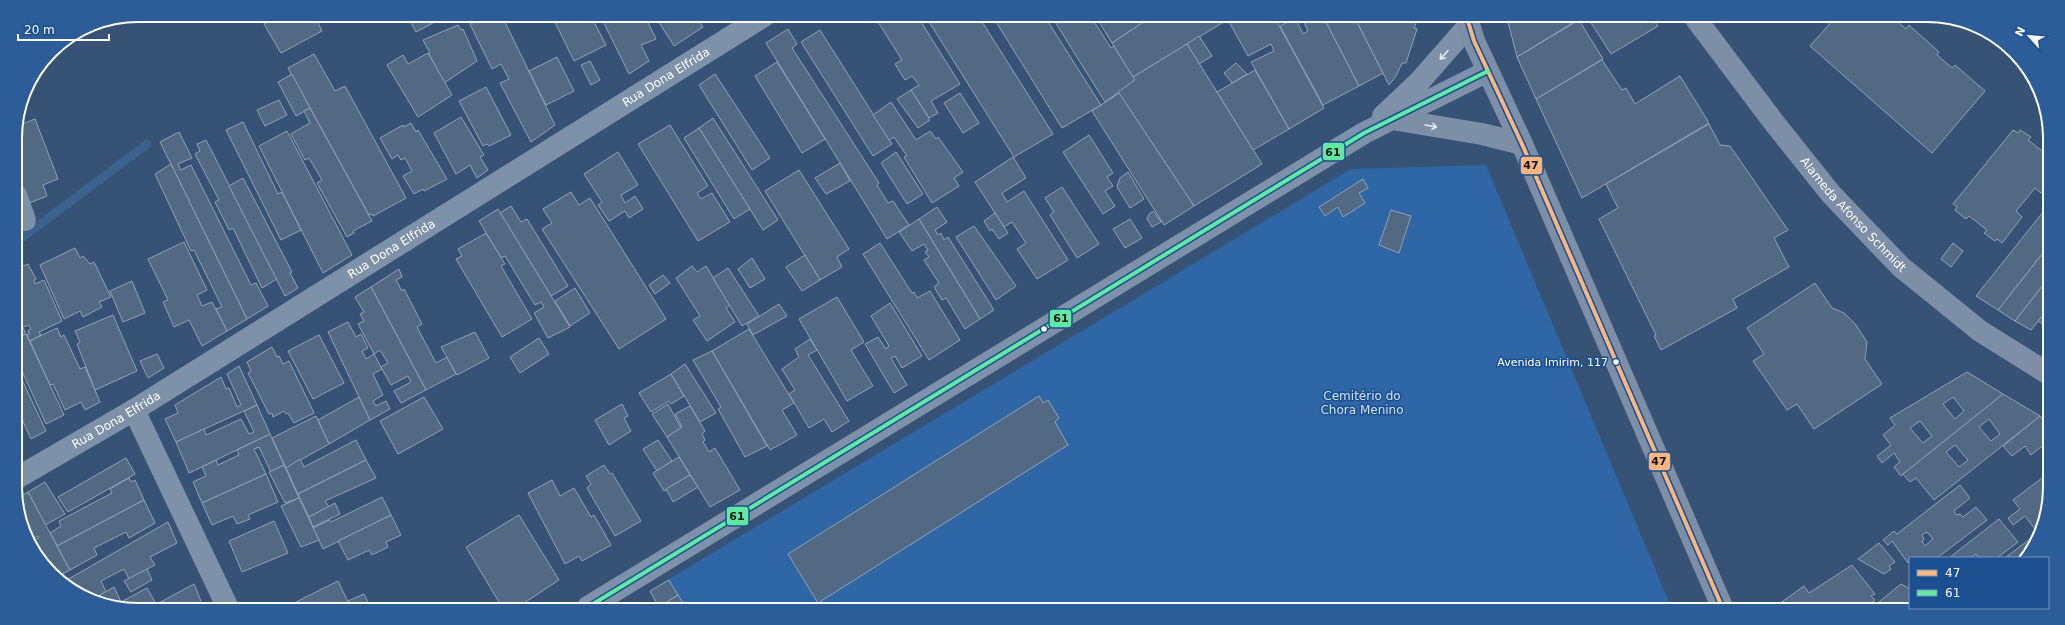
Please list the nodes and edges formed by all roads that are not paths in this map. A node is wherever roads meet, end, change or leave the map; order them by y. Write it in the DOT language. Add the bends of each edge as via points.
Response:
graph roads {
  1 [pos="754,22"];
  2 [pos="1468,22"];
  3 [pos="1699,22"];
  4 [pos="1488,71"];
  5 [pos="1392,119"];
  6 [pos="1364,133"];
  7 [pos="1522,144"];
  8 [pos="22,212"];
  9 [pos="25,220"];
  10 [pos="2043,371"];
  11 [pos="134,410"];
  12 [pos="22,475"];
  13 [pos="226,603"];
  14 [pos="595,603"];
  15 [pos="1720,603"];
  1 -- 11 [label="street, Rua Dona Elfrida"];
  2 -- 4 [label="main road"];
  2 -- 6 [label="street, one-way" via="1420,80"];
  3 -- 10 [label="main road, Alameda Afonso Schmidt" via="1831,194 1901,267 1980,331"];
  4 -- 5 [label="street"];
  4 -- 7 [label="main road"];
  5 -- 6 [label="street"];
  5 -- 7 [label="main road, one-way" via="1482,134"];
  6 -- 14 [label="street"];
  7 -- 15 [label="main road"];
  8 -- 9 [label="street"];
  11 -- 12 [label="street, Rua Dona Elfrida"];
  11 -- 13 [label="street"];
}
